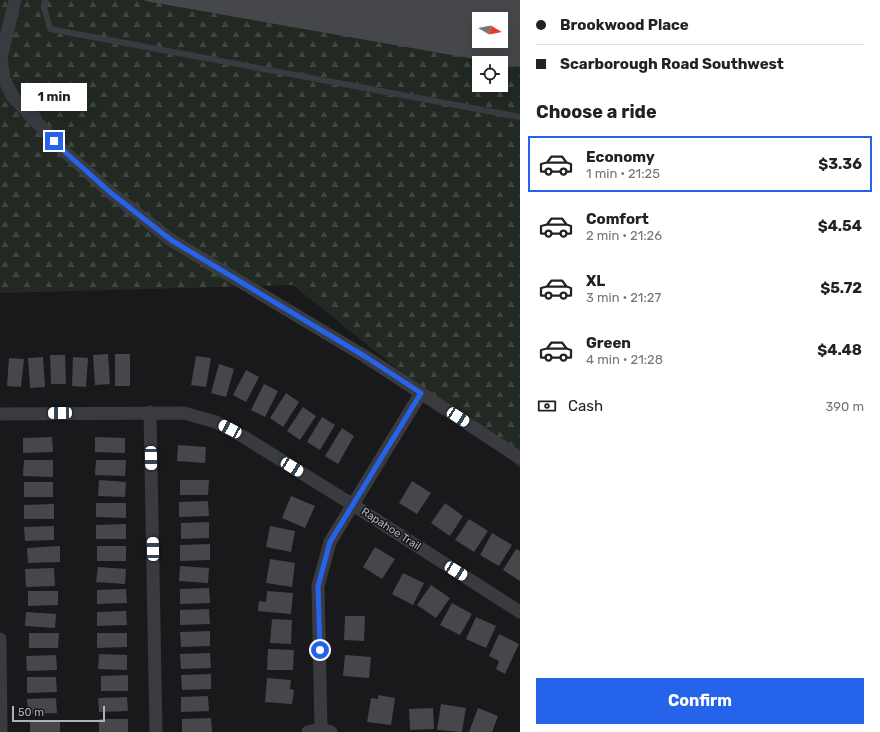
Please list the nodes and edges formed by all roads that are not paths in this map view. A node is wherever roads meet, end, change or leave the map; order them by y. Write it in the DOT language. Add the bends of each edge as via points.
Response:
graph roads {
  1 [pos="15,0"];
  2 [pos="45,0"];
  3 [pos="520,117"];
  4 [pos="421,393"];
  5 [pos="150,412"];
  6 [pos="0,414"];
  7 [pos="520,458"];
  8 [pos="353,504"];
  9 [pos="520,612"];
  10 [pos="0,639"];
  11 [pos="326,730"];
  12 [pos="1,732"];
  13 [pos="156,732"];
  14 [pos="308,732"];
  1 -- 4 [label="street" via="1,58 4,79 13,97 65,152 111,193 171,240"];
  2 -- 3 [label="lane" via="44,7 50,29"];
  4 -- 7 [label="street"];
  4 -- 8 [label="street"];
  5 -- 6 [label="street, Rapahoe Trail"];
  5 -- 8 [label="street, Rapahoe Trail" via="184,413 216,422"];
  5 -- 13 [label="street"];
  8 -- 9 [label="street, Rapahoe Trail"];
  8 -- 11 [label="street" via="330,542 318,586"];
  10 -- 12 [label="street"];
  11 -- 14 [label="street"];
}
